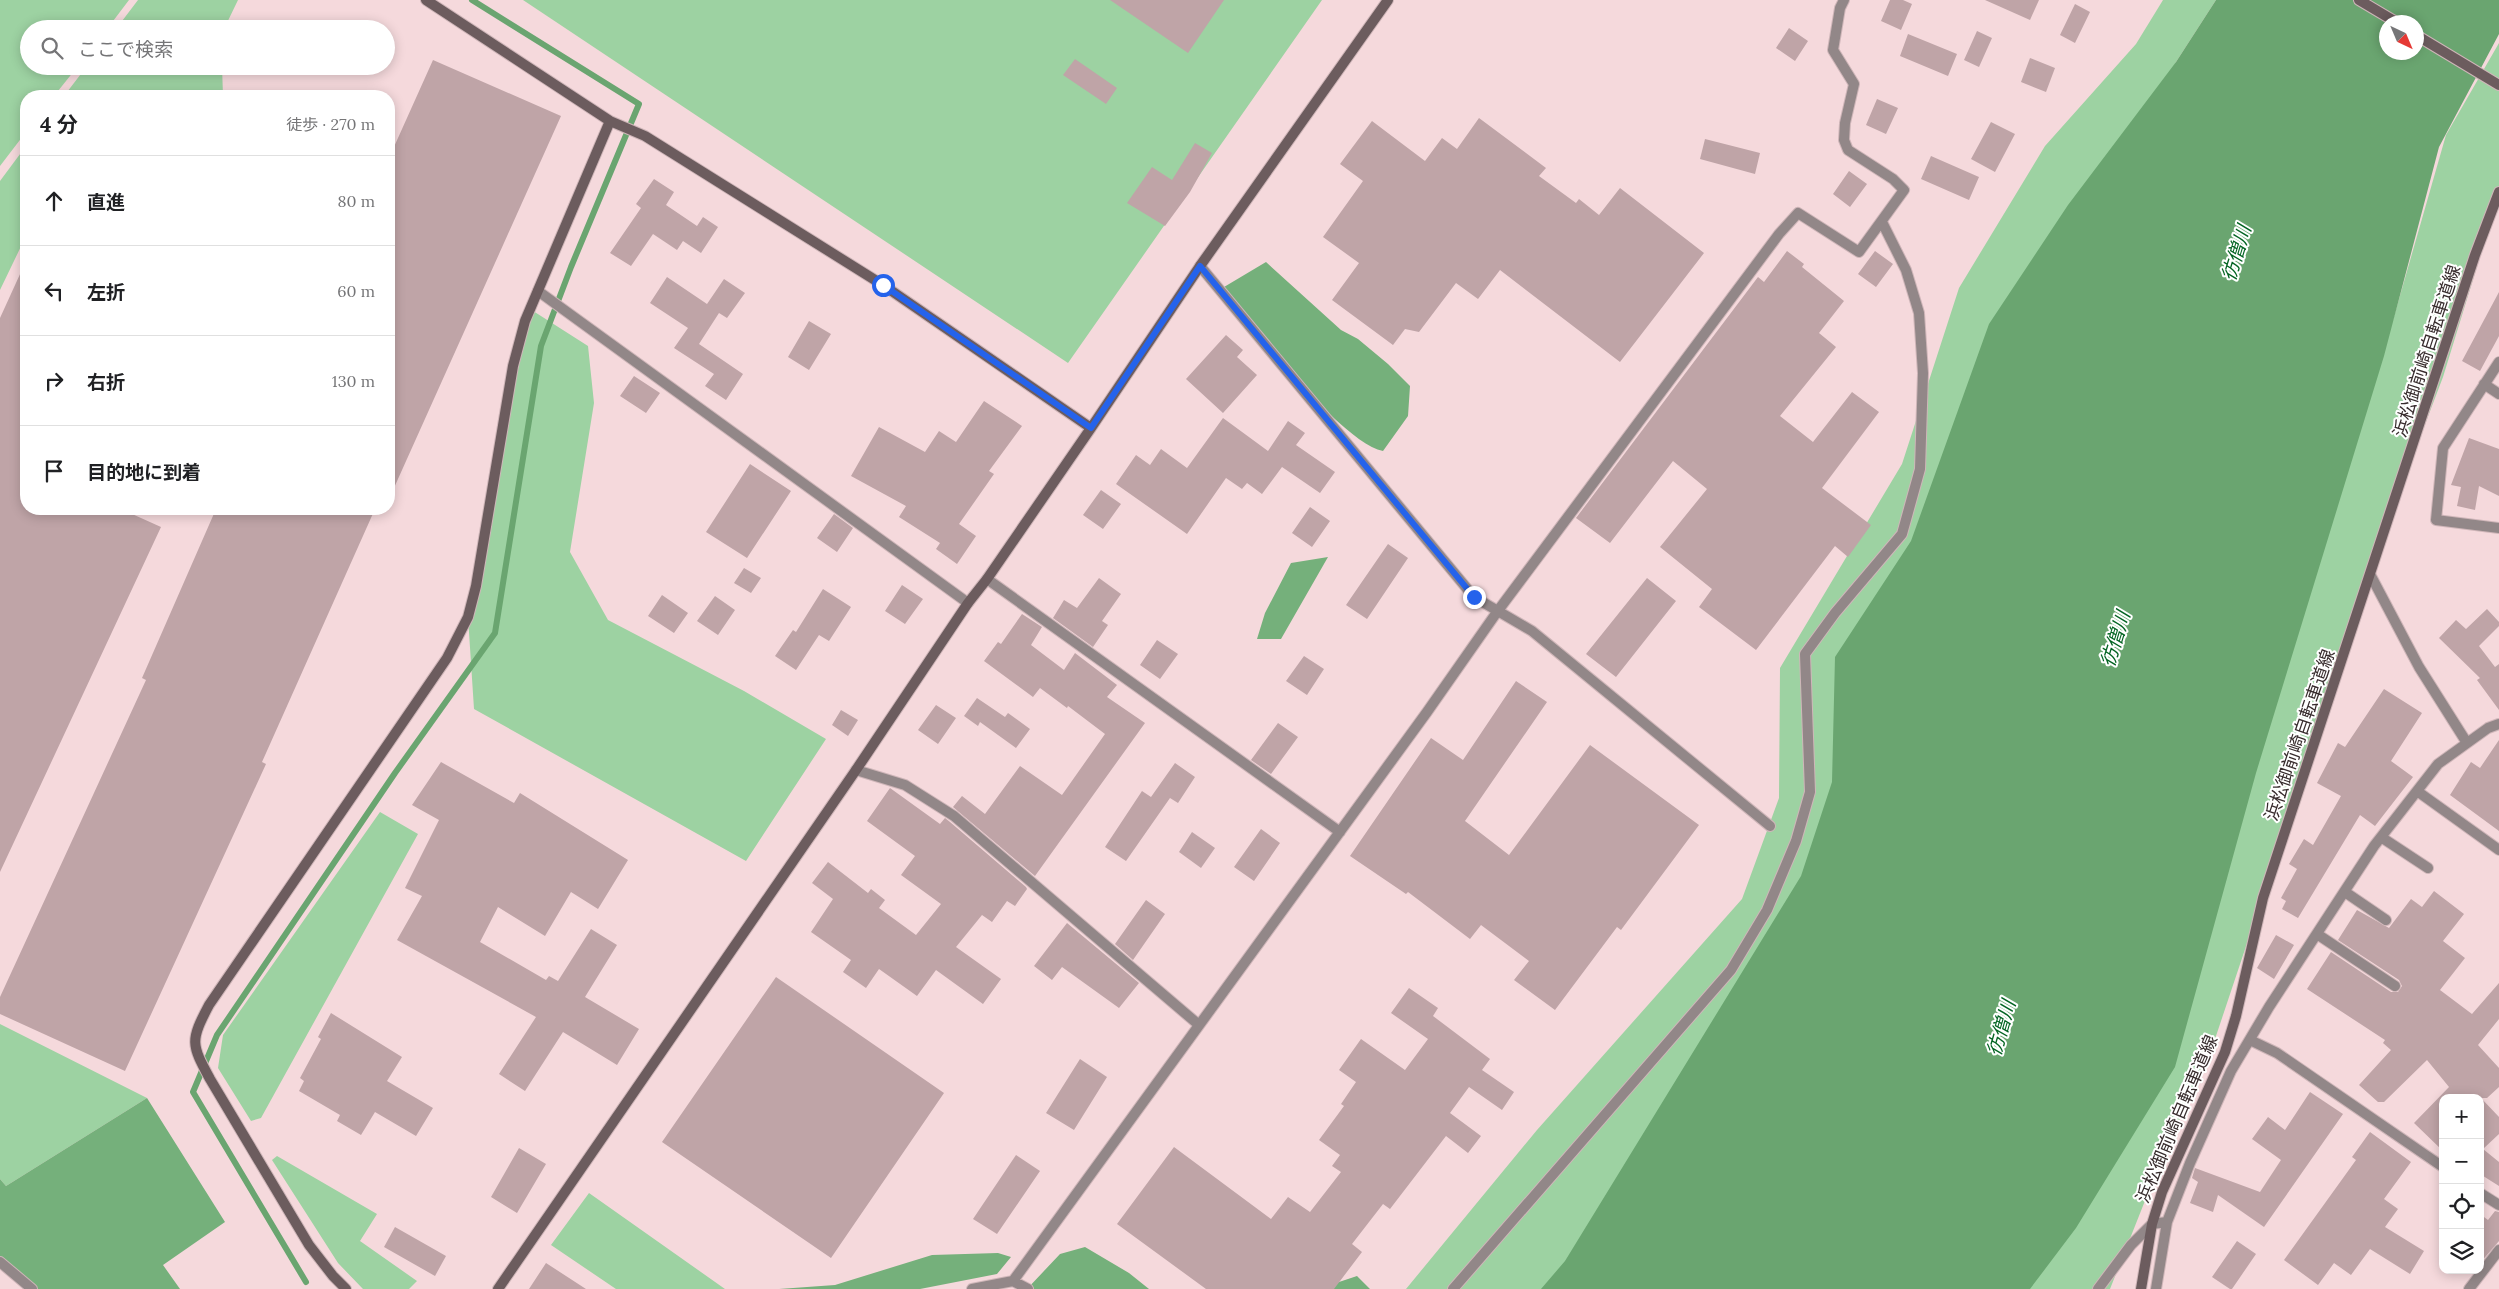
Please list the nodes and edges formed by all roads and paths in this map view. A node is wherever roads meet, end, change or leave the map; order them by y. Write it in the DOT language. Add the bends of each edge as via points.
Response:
graph roads {
  1 [pos="426,0"];
  2 [pos="1388,0"];
  3 [pos="1844,0"];
  4 [pos="2359,0"];
  5 [pos="2384,15"];
  6 [pos="2424,40"];
  7 [pos="2499,86"];
  8 [pos="610,121"];
  9 [pos="2499,192"];
  10 [pos="1882,222"];
  11 [pos="1200,266"];
  12 [pos="538,291"];
  13 [pos="2499,362"];
  14 [pos="2484,384"];
  15 [pos="2499,394"];
  16 [pos="1091,428"];
  17 [pos="2499,528"];
  18 [pos="2371,576"];
  19 [pos="987,579"];
  20 [pos="968,603"];
  21 [pos="1497,612"];
  22 [pos="2499,724"];
  23 [pos="2467,743"];
  24 [pos="856,770"];
  25 [pos="2417,791"];
  26 [pos="1770,826"];
  27 [pos="1340,832"];
  28 [pos="2381,837"];
  29 [pos="2499,850"];
  30 [pos="2428,868"];
  31 [pos="2345,892"];
  32 [pos="2386,920"];
  33 [pos="2317,934"];
  34 [pos="2395,986"];
  35 [pos="1199,1025"];
  36 [pos="2250,1040"];
  37 [pos="2439,1164"];
  38 [pos="2484,1195"];
  39 [pos="2499,1205"];
  40 [pos="2167,1222"];
  41 [pos="2152,1224"];
  42 [pos="2499,1250"];
  43 [pos="0,1262"];
  44 [pos="1012,1281"];
  45 [pos="32,1289"];
  46 [pos="346,1289"];
  47 [pos="498,1289"];
  48 [pos="972,1289"];
  49 [pos="1028,1289"];
  50 [pos="1453,1289"];
  51 [pos="2098,1289"];
  52 [pos="2141,1289"];
  53 [pos="2156,1289"];
  54 [pos="2468,1289"];
  1 -- 8 [label="street"];
  2 -- 11 [label="street"];
  3 -- 10 [label="street" via="1833,50 1854,84 1844,140 1848,150 1893,179 1904,190"];
  4 -- 5 [label="street"];
  6 -- 7 [label="street"];
  8 -- 12 [label="street"];
  8 -- 16 [label="street" via="645,136 883,285"];
  9 -- 18 [label="street, 浜松御前崎自転車道線" via="2475,256"];
  10 -- 21 [label="street" via="1859,252 1798,213 1779,234"];
  10 -- 50 [label="street" via="1906,270 1919,313 1923,373 1920,469 1902,534 1835,612 1805,654 1810,792 1796,841 1767,910 1731,970"];
  11 -- 16 [label="street"];
  11 -- 21 [label="street" via="1474,597"];
  12 -- 20 [label="street"];
  12 -- 46 [label="street" via="525,321 513,366 468,618 447,658 209,1005 195,1031 195,1052 210,1079 309,1244"];
  13 -- 14 [label="street"];
  14 -- 15 [label="street"];
  14 -- 17 [label="street" via="2443,448 2436,520"];
  16 -- 19 [label="street"];
  18 -- 23 [label="street" via="2419,667"];
  18 -- 41 [label="street, 浜松御前崎自転車道線" via="2263,898 2225,1052 2162,1192"];
  19 -- 20 [label="street"];
  19 -- 27 [label="street"];
  20 -- 24 [label="street"];
  21 -- 26 [label="street" via="1532,631"];
  21 -- 27 [label="street"];
  22 -- 23 [label="street"];
  23 -- 25 [label="street" via="2438,764"];
  24 -- 35 [label="street" via="905,785 954,816"];
  24 -- 47 [label="street"];
  25 -- 28 [label="street"];
  25 -- 29 [label="street"];
  27 -- 35 [label="street"];
  28 -- 30 [label="street"];
  28 -- 31 [label="street"];
  31 -- 32 [label="street"];
  31 -- 33 [label="street"];
  33 -- 34 [label="street"];
  33 -- 36 [label="street"];
  35 -- 44 [label="street"];
  36 -- 37 [label="street" via="2277,1053"];
  36 -- 40 [label="street" via="2231,1071"];
  38 -- 39 [label="street"];
  40 -- 41 [label="street"];
  40 -- 53 [label="street"];
  41 -- 51 [label="street" via="2131,1245"];
  41 -- 52 [label="street, 浜松御前崎自転車道線"];
  42 -- 54 [label="street"];
  43 -- 45 [label="street"];
  44 -- 48 [label="street"];
  44 -- 49 [label="street"];
}
